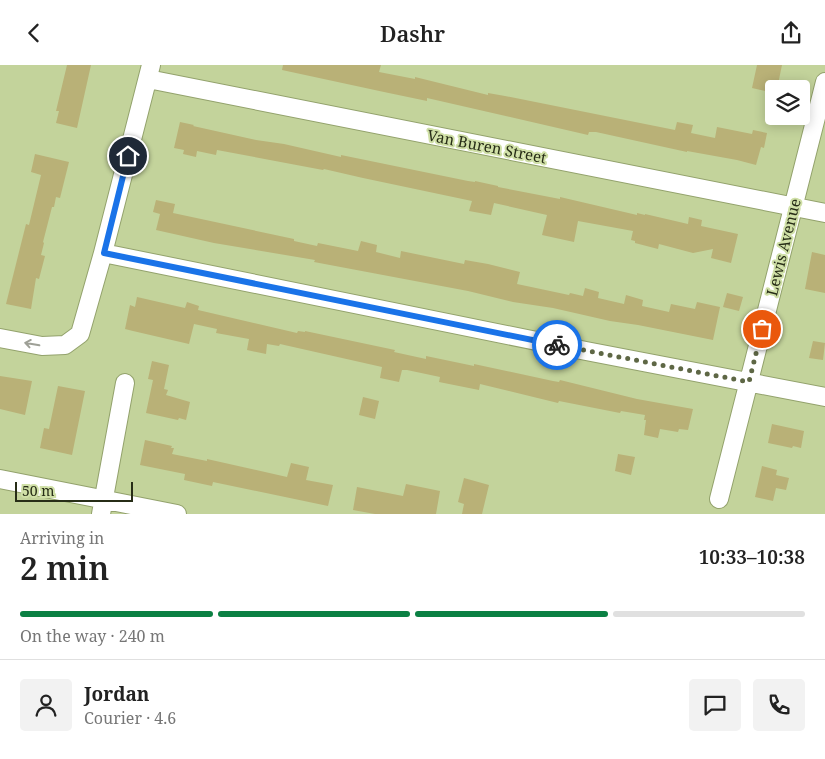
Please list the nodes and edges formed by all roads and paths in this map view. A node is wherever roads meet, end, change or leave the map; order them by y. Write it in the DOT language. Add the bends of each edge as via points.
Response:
graph roads {
  1 [pos="150,72"];
  2 [pos="825,82"];
  3 [pos="794,206"];
  4 [pos="825,213"];
  5 [pos="104,253"];
  6 [pos="0,338"];
  7 [pos="749,382"];
  8 [pos="125,383"];
  9 [pos="825,397"];
  10 [pos="0,479"];
  11 [pos="719,499"];
  12 [pos="102,507"];
  13 [pos="177,514"];
  1 -- 3 [label="street, Van Buren Street"];
  1 -- 5 [label="street"];
  2 -- 3 [label="street, Lewis Avenue"];
  3 -- 4 [label="street, Van Buren Street"];
  3 -- 7 [label="street, Lewis Avenue"];
  5 -- 6 [label="street, one-way" via="80,334 65,345 42,346"];
  5 -- 7 [label="street"];
  7 -- 9 [label="street"];
  7 -- 11 [label="street, Lewis Avenue"];
  8 -- 12 [label="street"];
  10 -- 12 [label="street"];
  12 -- 13 [label="street"];
}
